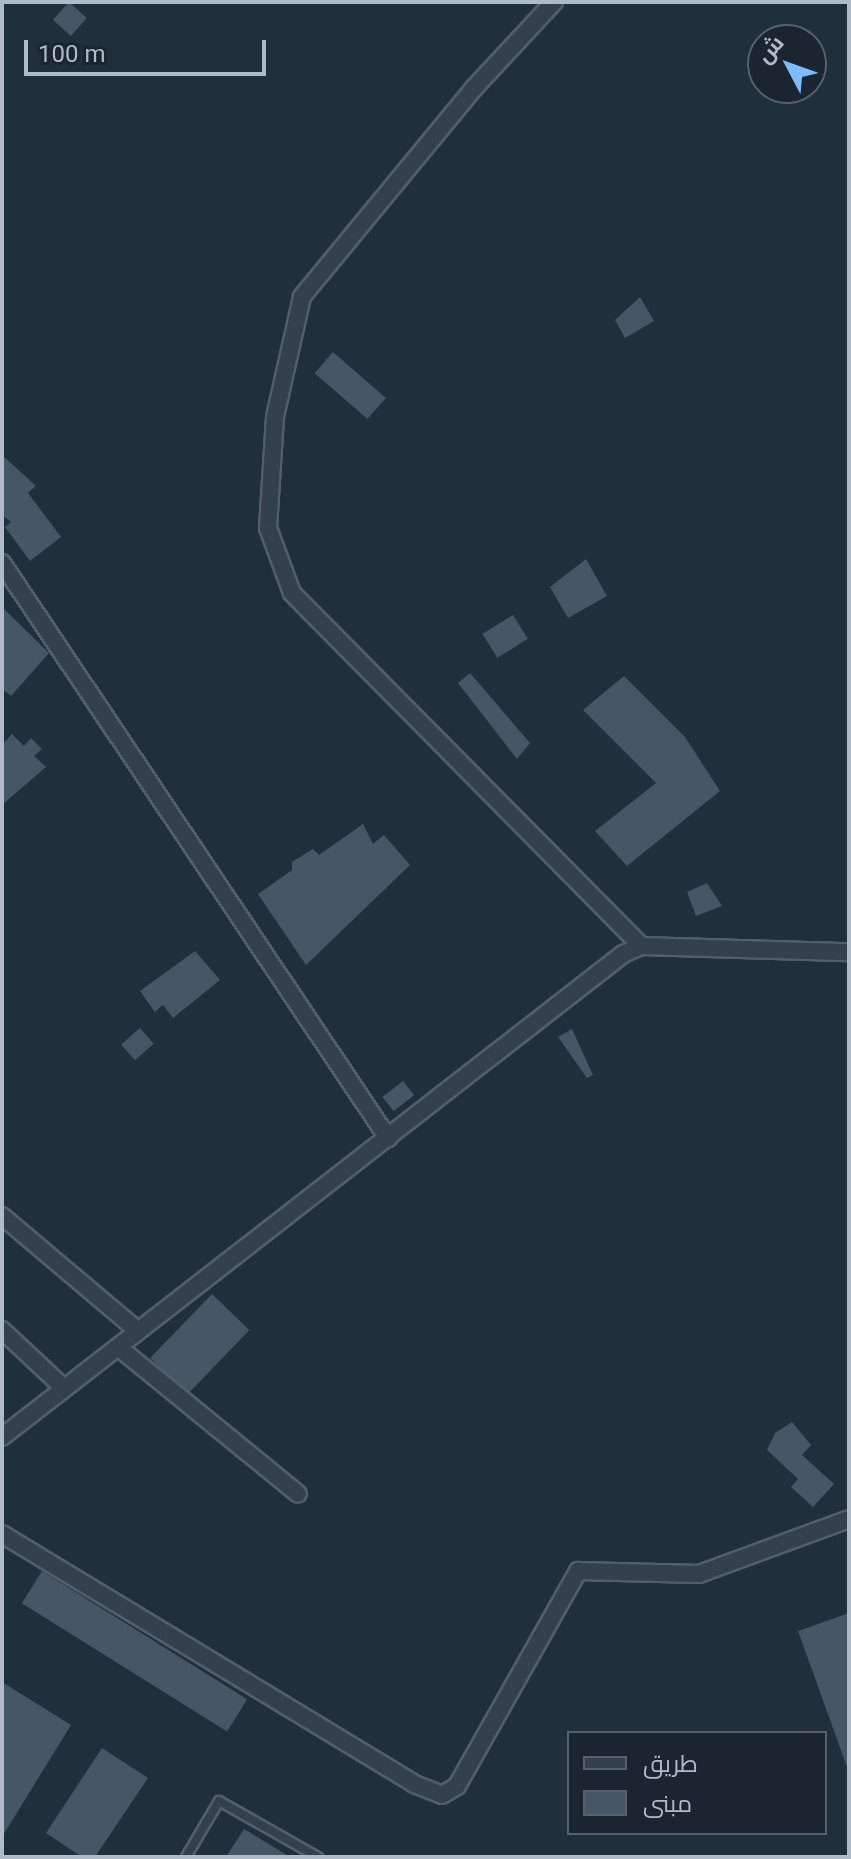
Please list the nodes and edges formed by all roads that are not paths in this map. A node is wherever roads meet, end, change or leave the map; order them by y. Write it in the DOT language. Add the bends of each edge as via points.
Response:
graph roads {
  1 [pos="554,2"];
  2 [pos="2,563"];
  3 [pos="641,946"];
  4 [pos="849,952"];
  5 [pos="388,1138"];
  6 [pos="2,1216"];
  7 [pos="2,1330"];
  8 [pos="138,1331"];
  9 [pos="118,1347"];
  10 [pos="64,1388"];
  11 [pos="2,1437"];
  12 [pos="298,1494"];
  13 [pos="849,1519"];
  14 [pos="2,1534"];
  15 [pos="186,1857"];
  16 [pos="318,1857"];
  1 -- 3 [label="street" via="474,88 302,297 275,417 268,528 292,593"];
  2 -- 5 [label="street"];
  3 -- 4 [label="street"];
  3 -- 5 [label="street"];
  5 -- 8 [label="street"];
  6 -- 8 [label="street"];
  7 -- 10 [label="street"];
  8 -- 9 [label="street"];
  9 -- 10 [label="street"];
  9 -- 12 [label="street"];
  10 -- 11 [label="street"];
  13 -- 14 [label="street" via="699,1574 578,1571 457,1786 442,1795 414,1784"];
  15 -- 16 [label="lane" via="219,1801"];
}
